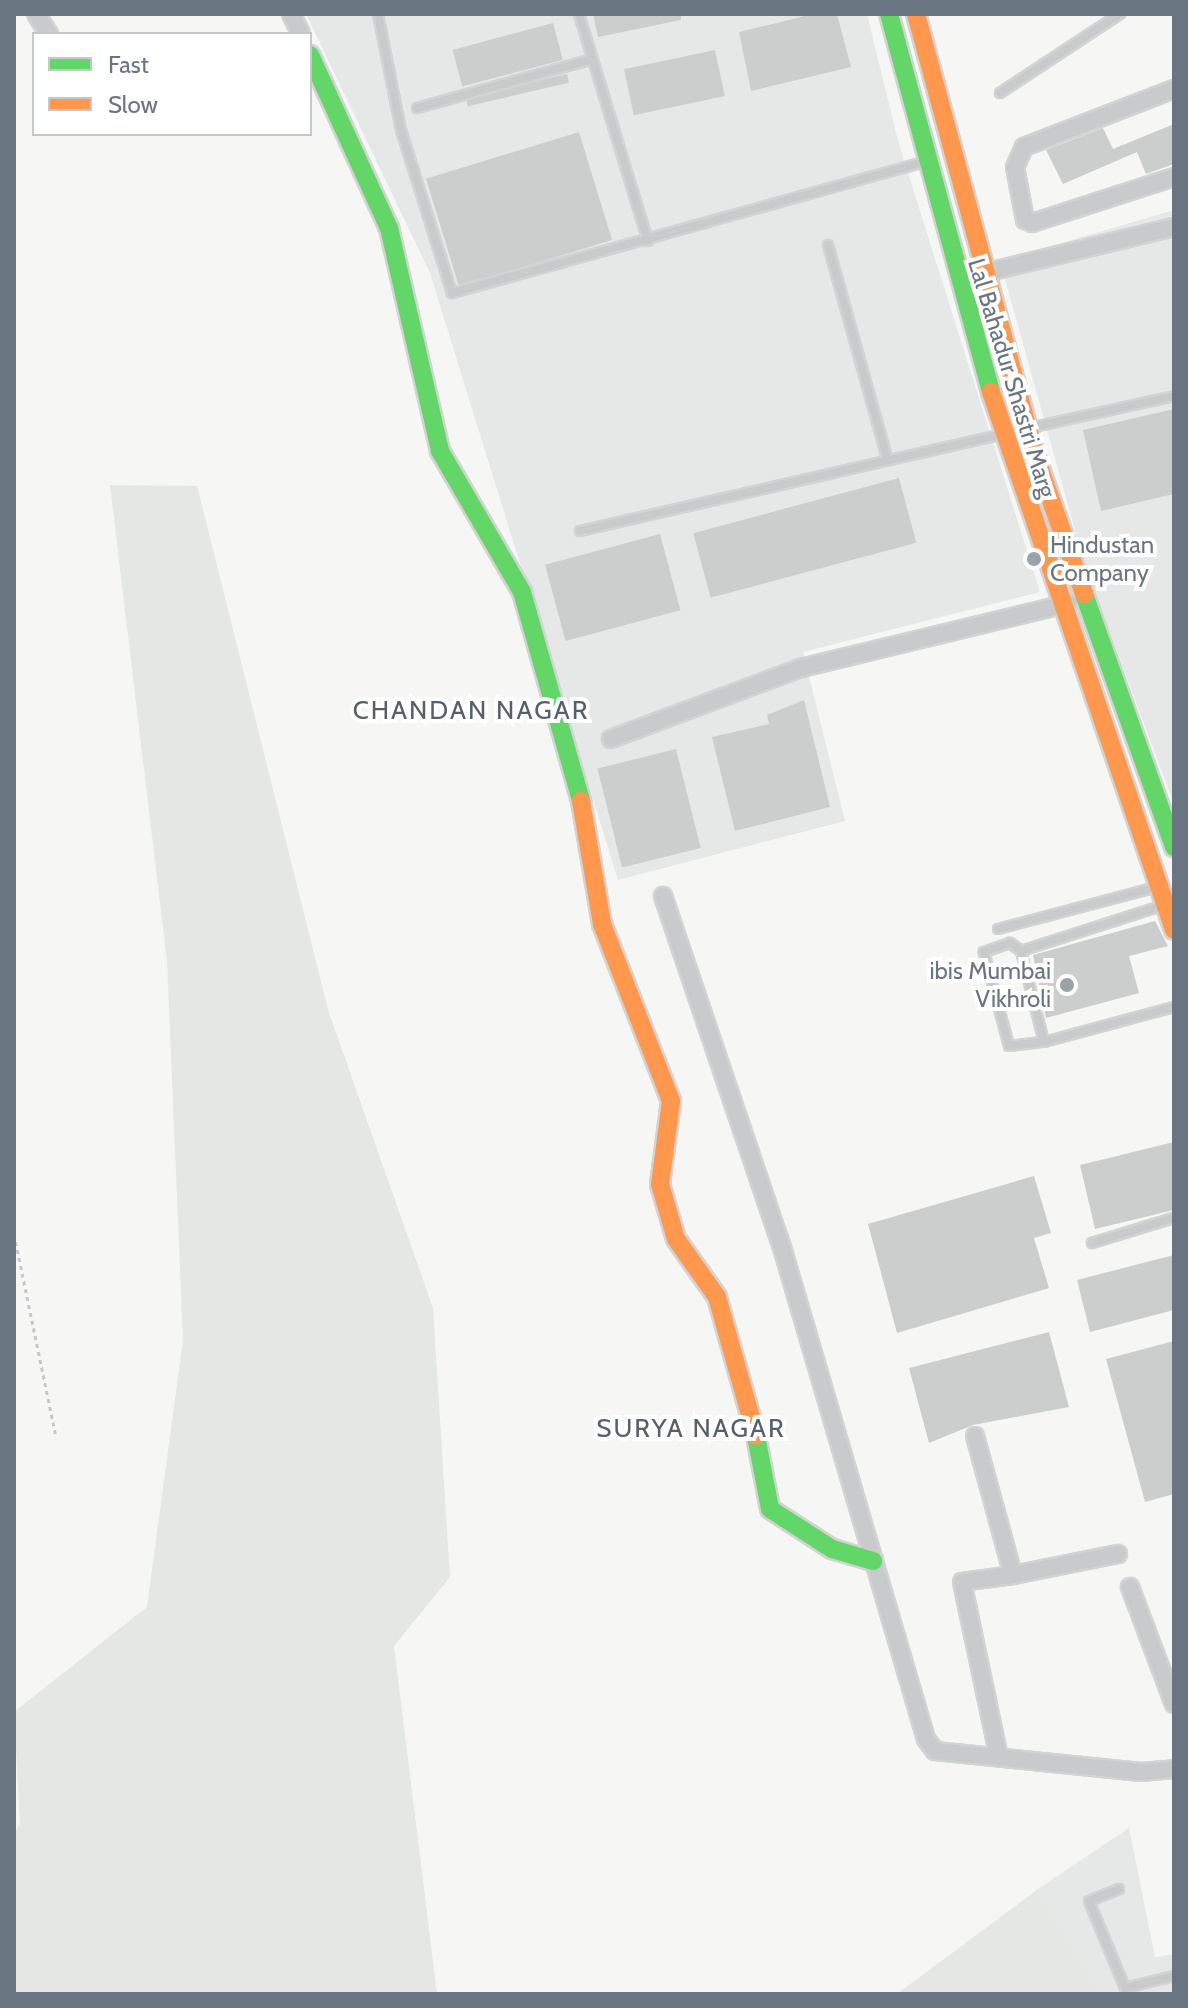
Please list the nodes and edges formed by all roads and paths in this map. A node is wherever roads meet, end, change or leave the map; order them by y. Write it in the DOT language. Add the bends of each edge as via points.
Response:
graph roads {
  1 [pos="36,14"];
  2 [pos="291,14"];
  3 [pos="378,14"];
  4 [pos="579,14"];
  5 [pos="889,14"];
  6 [pos="916,14"];
  7 [pos="1120,14"];
  8 [pos="48,32"];
  9 [pos="300,32"];
  10 [pos="312,59"];
  11 [pos="589,60"];
  12 [pos="1174,89"];
  13 [pos="1000,93"];
  14 [pos="417,108"];
  15 [pos="925,162"];
  16 [pos="1174,177"];
  17 [pos="1174,227"];
  18 [pos="648,241"];
  19 [pos="828,245"];
  20 [pos="984,273"];
  21 [pos="1174,396"];
  22 [pos="1030,428"];
  23 [pos="1003,435"];
  24 [pos="887,458"];
  25 [pos="580,531"];
  26 [pos="1085,597"];
  27 [pos="1061,605"];
  28 [pos="611,739"];
  29 [pos="1168,815"];
  30 [pos="1174,847"];
  31 [pos="663,896"];
  32 [pos="1162,896"];
  33 [pos="998,929"];
  34 [pos="1174,929"];
  35 [pos="1021,951"];
  36 [pos="1174,1007"];
  37 [pos="1044,1042"];
  38 [pos="1174,1218"];
  39 [pos="14,1234"];
  40 [pos="1092,1243"];
  41 [pos="56,1436"];
  42 [pos="975,1436"];
  43 [pos="1118,1554"];
  44 [pos="873,1561"];
  45 [pos="1013,1575"];
  46 [pos="1130,1587"];
  47 [pos="1174,1704"];
  48 [pos="999,1757"];
  49 [pos="1174,1769"];
  50 [pos="1119,1889"];
  51 [pos="1174,1976"];
  1 -- 8 [label="street"];
  2 -- 9 [label="street"];
  3 -- 18 [label="lane" via="401,130 452,293"];
  4 -- 11 [label="lane"];
  5 -- 15 [label="main road, Lal Bahadur Shastri Marg"];
  6 -- 20 [label="main road, Lal Bahadur Shastri Marg"];
  7 -- 13 [label="lane"];
  10 -- 44 [label="main road" via="389,228 440,451 522,592 539,672 578,783 602,924 671,1101 660,1184 676,1239 717,1297 750,1402 770,1509 832,1549"];
  11 -- 14 [label="lane"];
  11 -- 18 [label="lane"];
  12 -- 16 [label="street" via="1024,147 1015,167 1025,220 1032,223"];
  15 -- 18 [label="lane"];
  15 -- 23 [label="main road, Lal Bahadur Shastri Marg"];
  17 -- 20 [label="street"];
  19 -- 24 [label="lane"];
  20 -- 22 [label="main road, Lal Bahadur Shastri Marg"];
  21 -- 22 [label="lane"];
  22 -- 23 [label="lane"];
  22 -- 26 [label="main road, Lal Bahadur Shastri Marg"];
  23 -- 24 [label="lane"];
  23 -- 27 [label="main road, Lal Bahadur Shastri Marg"];
  24 -- 25 [label="lane"];
  26 -- 27 [label="street"];
  26 -- 29 [label="main road, Lal Bahadur Shastri Marg"];
  27 -- 28 [label="street" via="801,668"];
  27 -- 32 [label="main road, Lal Bahadur Shastri Marg"];
  29 -- 30 [label="main road, Lal Bahadur Shastri Marg"];
  31 -- 44 [label="street" via="781,1244"];
  32 -- 33 [label="lane"];
  32 -- 34 [label="main road, Lal Bahadur Shastri Marg"];
  32 -- 35 [label="lane"];
  35 -- 37 [label="lane"];
  35 -- 37 [label="lane" via="996,946 981,961 1003,1041 1017,1047"];
  36 -- 37 [label="lane"];
  38 -- 40 [label="lane"];
  39 -- 41 [label="path"];
  42 -- 45 [label="street"];
  43 -- 45 [label="street"];
  44 -- 48 [label="street" via="926,1739 935,1751"];
  45 -- 48 [label="street" via="962,1582"];
  46 -- 47 [label="street"];
  48 -- 49 [label="street"];
  50 -- 51 [label="lane" via="1089,1901 1125,1988"];
}
